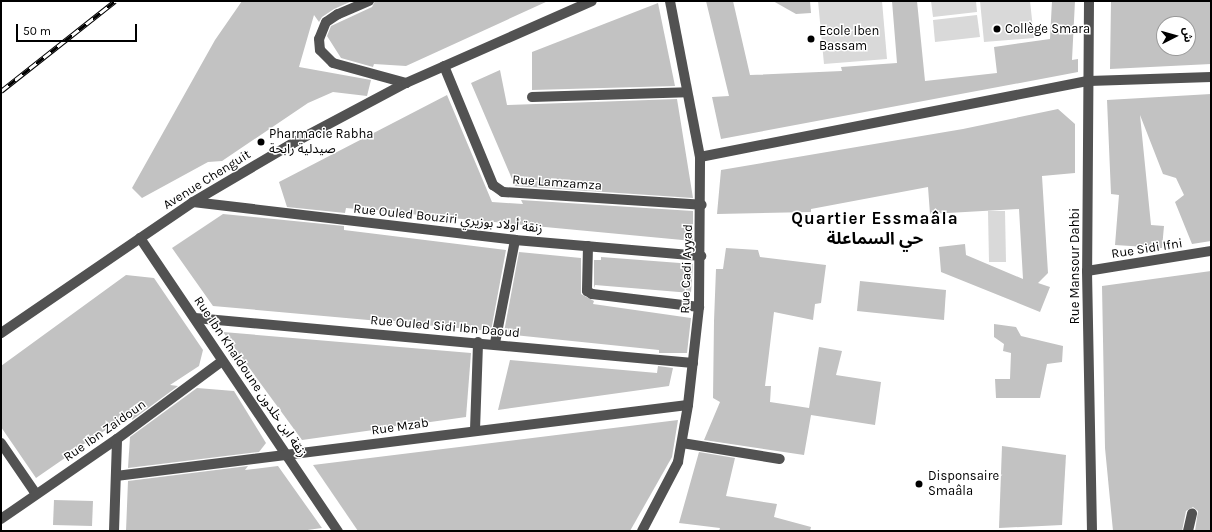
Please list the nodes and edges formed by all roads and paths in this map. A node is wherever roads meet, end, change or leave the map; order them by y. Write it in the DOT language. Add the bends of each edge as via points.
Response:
graph roads {
  1 [pos="369,1"];
  2 [pos="592,1"];
  3 [pos="670,1"];
  4 [pos="1089,1"];
  5 [pos="444,66"];
  6 [pos="1211,76"];
  7 [pos="1089,81"];
  8 [pos="406,83"];
  9 [pos="687,92"];
  10 [pos="532,97"];
  11 [pos="700,157"];
  12 [pos="193,202"];
  13 [pos="702,205"];
  14 [pos="140,238"];
  15 [pos="515,240"];
  16 [pos="588,246"];
  17 [pos="1211,252"];
  18 [pos="701,256"];
  19 [pos="1087,272"];
  20 [pos="699,307"];
  21 [pos="195,318"];
  22 [pos="1,333"];
  23 [pos="478,342"];
  24 [pos="495,343"];
  25 [pos="222,361"];
  26 [pos="694,363"];
  27 [pos="688,406"];
  28 [pos="475,430"];
  29 [pos="118,439"];
  30 [pos="1,443"];
  31 [pos="682,443"];
  32 [pos="287,456"];
  33 [pos="780,459"];
  34 [pos="116,476"];
  35 [pos="36,494"];
  36 [pos="1192,513"];
  37 [pos="1,519"];
  38 [pos="114,531"];
  39 [pos="338,531"];
  40 [pos="642,531"];
  41 [pos="1092,531"];
  42 [pos="1188,531"];
  1 -- 8 [label="street" via="326,22 319,39 320,50 333,63"];
  2 -- 5 [label="street, Avenue Chenguit"];
  3 -- 9 [label="street, Rue Cadi Ayyad"];
  4 -- 7 [label="street, Rue Mansour Dahbi"];
  5 -- 8 [label="street, Avenue Chenguit"];
  5 -- 13 [label="street, Rue Lamzamza" via="493,185 503,192"];
  6 -- 7 [label="street"];
  7 -- 11 [label="street"];
  7 -- 19 [label="street, Rue Mansour Dahbi"];
  8 -- 12 [label="street, Avenue Chenguit" via="293,143"];
  9 -- 10 [label="street"];
  9 -- 11 [label="street, Rue Cadi Ayyad"];
  11 -- 13 [label="street, Rue Cadi Ayyad"];
  12 -- 14 [label="street, Avenue Chenguit"];
  12 -- 15 [label="street, Rue Ouled Bouziri زنقة أولاد بوزيري"];
  13 -- 18 [label="street, Rue Cadi Ayyad"];
  14 -- 21 [label="street, Rue Ibn Khaldoune زنقة ابن خلدون"];
  14 -- 22 [label="street, Avenue Chenguit"];
  15 -- 16 [label="street, Rue Ouled Bouziri زنقة أولاد بوزيري"];
  15 -- 24 [label="street"];
  16 -- 18 [label="street, Rue Ouled Bouziri زنقة أولاد بوزيري"];
  16 -- 20 [label="street" via="587,292"];
  17 -- 19 [label="street, Rue Sidi Ifni"];
  18 -- 20 [label="street, Rue Cadi Ayyad"];
  19 -- 41 [label="street, Rue Mansour Dahbi"];
  20 -- 26 [label="street, Rue Cadi Ayyad"];
  21 -- 23 [label="street, Rue Ouled Sidi Ibn Daoud"];
  21 -- 25 [label="street, Rue Ibn Khaldoune زنقة ابن خلدون"];
  23 -- 24 [label="street, Rue Ouled Sidi Ibn Daoud"];
  23 -- 28 [label="street"];
  24 -- 26 [label="street, Rue Ouled Sidi Ibn Daoud"];
  25 -- 29 [label="street, Rue Ibn Zaidoun"];
  25 -- 32 [label="street, Rue Ibn Khaldoune زنقة ابن خلدون"];
  26 -- 27 [label="street, Rue Cadi Ayyad"];
  27 -- 28 [label="street, Rue Mzab"];
  27 -- 31 [label="street, Rue Cadi Ayyad"];
  28 -- 32 [label="street, Rue Mzab"];
  29 -- 34 [label="street"];
  29 -- 35 [label="street, Rue Ibn Zaidoun"];
  30 -- 35 [label="street"];
  31 -- 33 [label="street"];
  31 -- 40 [label="street, Rue Cadi Ayyad" via="672,478"];
  32 -- 34 [label="street, Rue Mzab"];
  32 -- 39 [label="street, Rue Ibn Khaldoune زنقة ابن خلدون"];
  34 -- 38 [label="street"];
  35 -- 37 [label="street, Rue Ibn Zaidoun"];
  36 -- 42 [label="street"];
}
